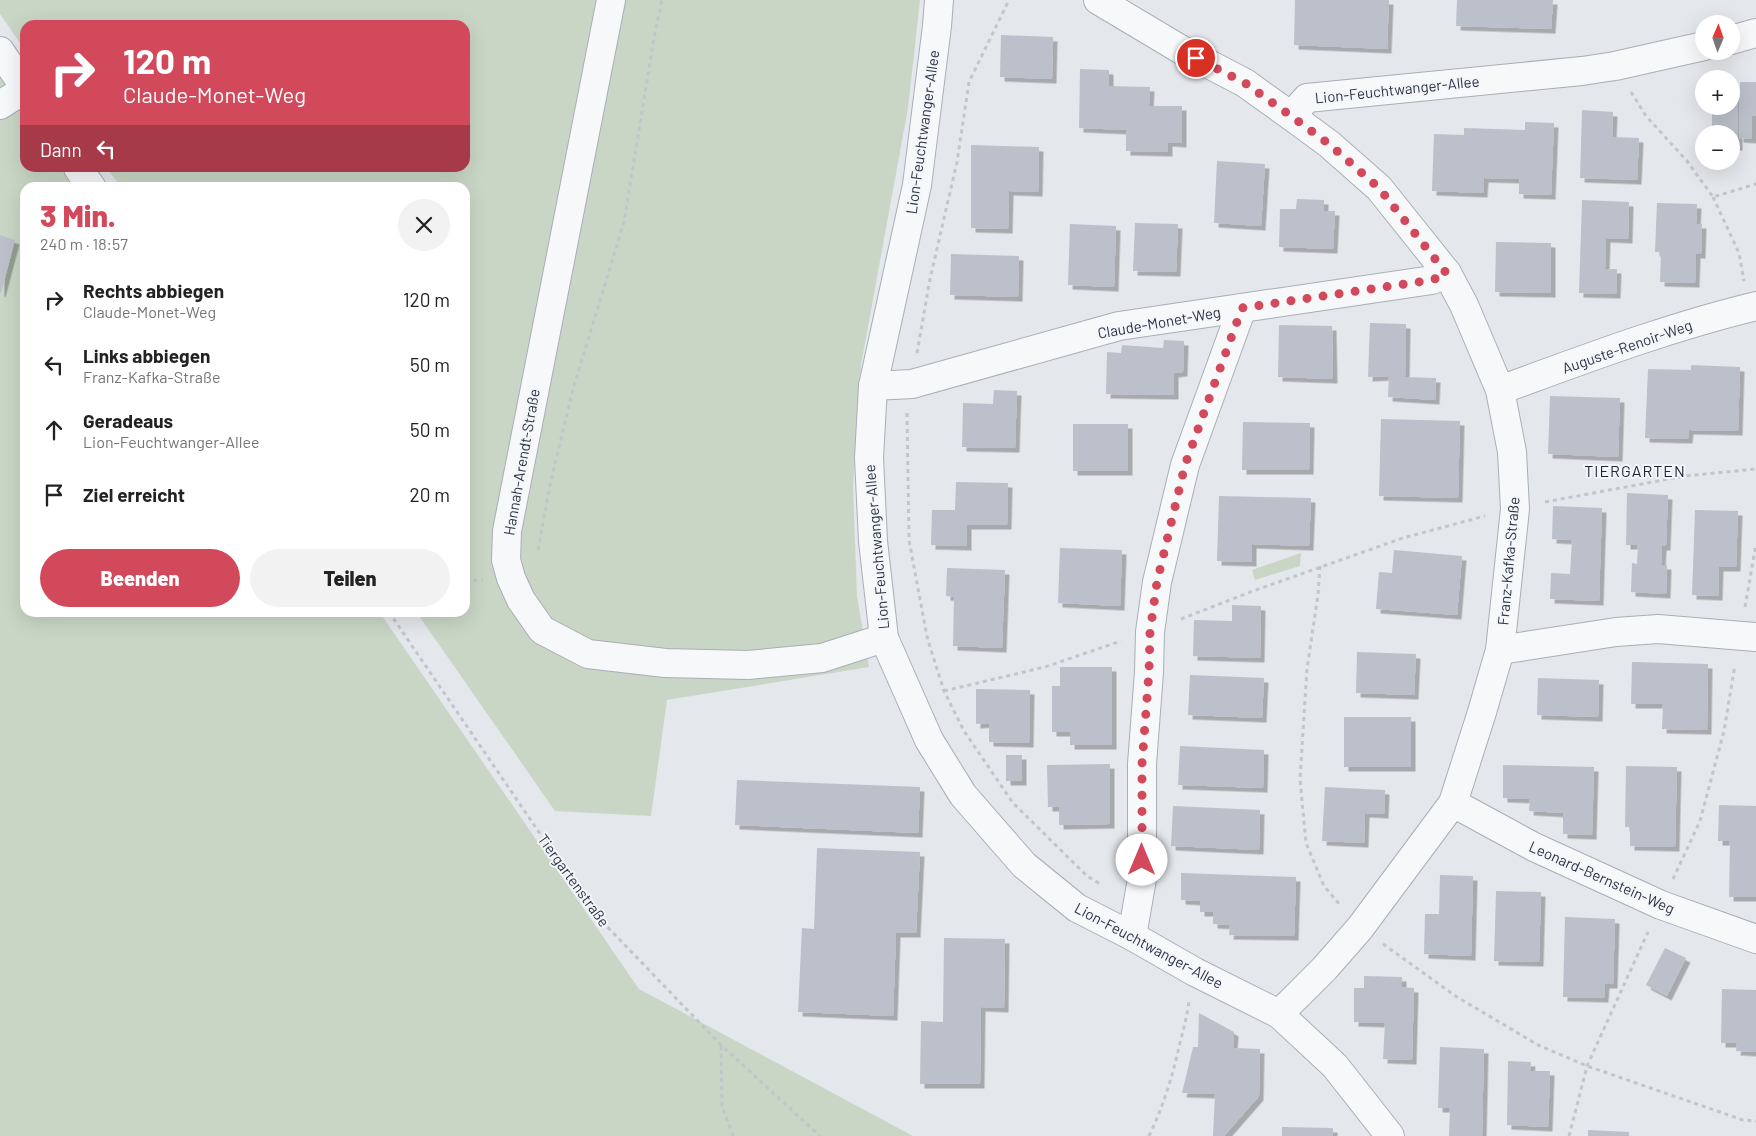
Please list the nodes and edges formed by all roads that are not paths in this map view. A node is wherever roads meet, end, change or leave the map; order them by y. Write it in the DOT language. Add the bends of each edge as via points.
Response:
graph roads {
  1 [pos="611,0"];
  2 [pos="938,0"];
  3 [pos="1098,0"];
  4 [pos="1756,33"];
  5 [pos="1740,37"];
  6 [pos="1695,48"];
  7 [pos="0,51"];
  8 [pos="20,81"];
  9 [pos="20,91"];
  10 [pos="0,105"];
  11 [pos="1291,116"];
  12 [pos="1447,274"];
  13 [pos="1752,306"];
  14 [pos="1242,308"];
  15 [pos="873,386"];
  16 [pos="1500,390"];
  17 [pos="1748,636"];
  18 [pos="884,638"];
  19 [pos="1500,650"];
  20 [pos="1453,803"];
  21 [pos="1132,936"];
  22 [pos="1756,939"];
  23 [pos="1279,1014"];
  24 [pos="1390,1136"];
  1 -- 18 [label="street, Hannah-Arendt-Straße" via="507,531 506,560 511,578 521,600 542,630 588,654 665,663 748,665 822,658"];
  2 -- 15 [label="street, Lion-Feuchtwanger-Allee" via="917,185"];
  3 -- 11 [label="street" via="1245,83"];
  4 -- 5 [label="street"];
  6 -- 11 [label="street, Lion-Feuchtwanger-Allee" via="1582,71 1307,98"];
  7 -- 8 [label="street"];
  9 -- 10 [label="street"];
  11 -- 12 [label="street, Franz-Kafka-Straße" via="1379,188"];
  12 -- 14 [label="street, Claude-Monet-Weg" via="1432,280"];
  12 -- 16 [label="street, Franz-Kafka-Straße" via="1464,304"];
  13 -- 16 [label="street, Auguste-Renoir-Weg" via="1654,336"];
  14 -- 15 [label="street, Claude-Monet-Weg" via="1120,326 912,384"];
  14 -- 21 [label="street" via="1185,465 1157,582 1150,632 1142,764 1142,879"];
  15 -- 18 [label="street, Lion-Feuchtwanger-Allee" via="868,458"];
  16 -- 19 [label="street, Franz-Kafka-Straße" via="1512,452 1515,509"];
  17 -- 19 [label="street" via="1658,629 1616,632"];
  18 -- 21 [label="street, Lion-Feuchtwanger-Allee" via="929,740 963,795 1019,870 1077,908"];
  19 -- 20 [label="street, Franz-Kafka-Straße"];
  20 -- 22 [label="street, Leonard-Bernstein-Weg" via="1534,847 1661,906"];
  20 -- 23 [label="street, Franz-Kafka-Straße" via="1360,928"];
  21 -- 23 [label="street, Lion-Feuchtwanger-Allee"];
  23 -- 24 [label="street, Lion-Feuchtwanger-Allee" via="1335,1066"];
}
